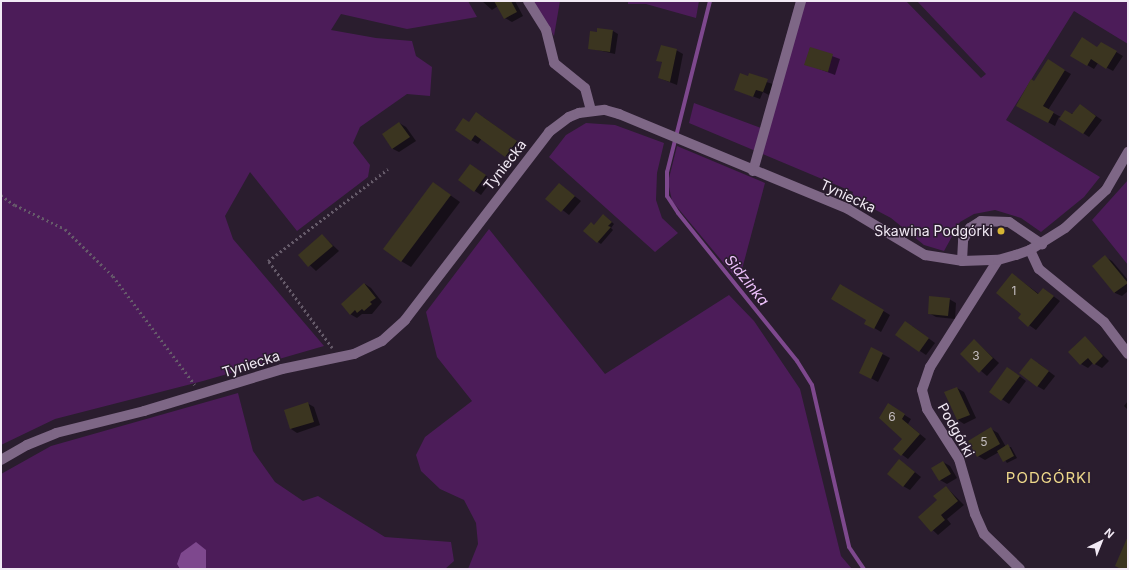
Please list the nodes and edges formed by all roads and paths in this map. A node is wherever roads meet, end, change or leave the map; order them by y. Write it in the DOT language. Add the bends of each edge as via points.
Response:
graph roads {
  1 [pos="528,1"];
  2 [pos="802,1"];
  3 [pos="591,110"];
  4 [pos="1128,152"];
  5 [pos="388,169"];
  6 [pos="754,171"];
  7 [pos="1,195"];
  8 [pos="1042,244"];
  9 [pos="1030,250"];
  10 [pos="998,260"];
  11 [pos="962,261"];
  12 [pos="1128,354"];
  13 [pos="338,357"];
  14 [pos="200,394"];
  15 [pos="1,460"];
  16 [pos="1020,569"];
  1 -- 3 [label="street" via="546,30 554,63 585,88"];
  2 -- 6 [label="street"];
  3 -- 6 [label="street, Tyniecka" via="619,114"];
  3 -- 13 [label="street, Tyniecka" via="569,117 549,132 393,333 368,349"];
  4 -- 8 [label="street, Tyniecka" via="1106,190 1065,228"];
  5 -- 13 [label="path" via="268,261"];
  6 -- 11 [label="street, Tyniecka" via="848,209 925,256"];
  7 -- 14 [label="path" via="15,205 65,229 113,276"];
  8 -- 9 [label="street, Tyniecka"];
  8 -- 11 [label="street" via="1009,222 981,221 970,228 963,240"];
  9 -- 10 [label="street, Tyniecka"];
  9 -- 12 [label="street" via="1039,269 1104,322"];
  10 -- 11 [label="street, Tyniecka"];
  10 -- 16 [label="street, Podgórki" via="930,367 922,390 927,409 959,460 975,514 984,534"];
  13 -- 14 [label="street, Tyniecka" via="282,369"];
  14 -- 15 [label="street, Tyniecka" via="56,434 27,445"];
}
